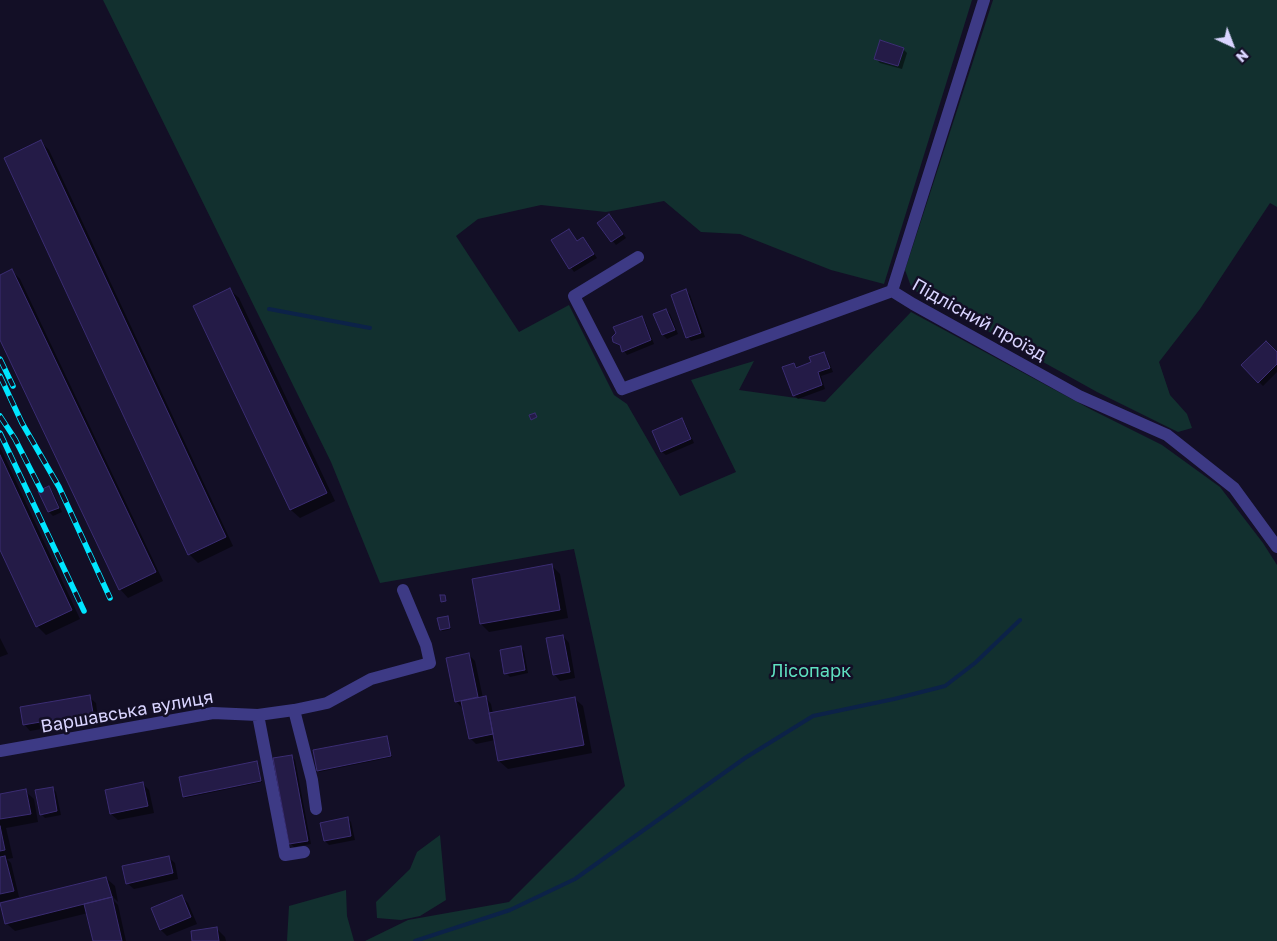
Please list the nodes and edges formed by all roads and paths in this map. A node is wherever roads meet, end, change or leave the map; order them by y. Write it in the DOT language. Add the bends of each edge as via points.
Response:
graph roads {
  1 [pos="984,0"];
  2 [pos="638,257"];
  3 [pos="892,291"];
  4 [pos="1277,547"];
  5 [pos="403,590"];
  6 [pos="294,710"];
  7 [pos="258,715"];
  8 [pos="0,752"];
  9 [pos="316,809"];
  10 [pos="304,852"];
  1 -- 3 [label="street"];
  2 -- 3 [label="street, Підлісний проїзд" via="574,296 622,389"];
  3 -- 4 [label="street, Підлісний проїзд" via="1079,396 1167,435 1234,488"];
  5 -- 6 [label="street, Варшавська вулиця" via="430,663 371,680 327,703"];
  6 -- 7 [label="street, Варшавська вулиця"];
  6 -- 9 [label="street"];
  7 -- 8 [label="street, Варшавська вулиця" via="212,713"];
  7 -- 10 [label="street" via="285,855"];
}
